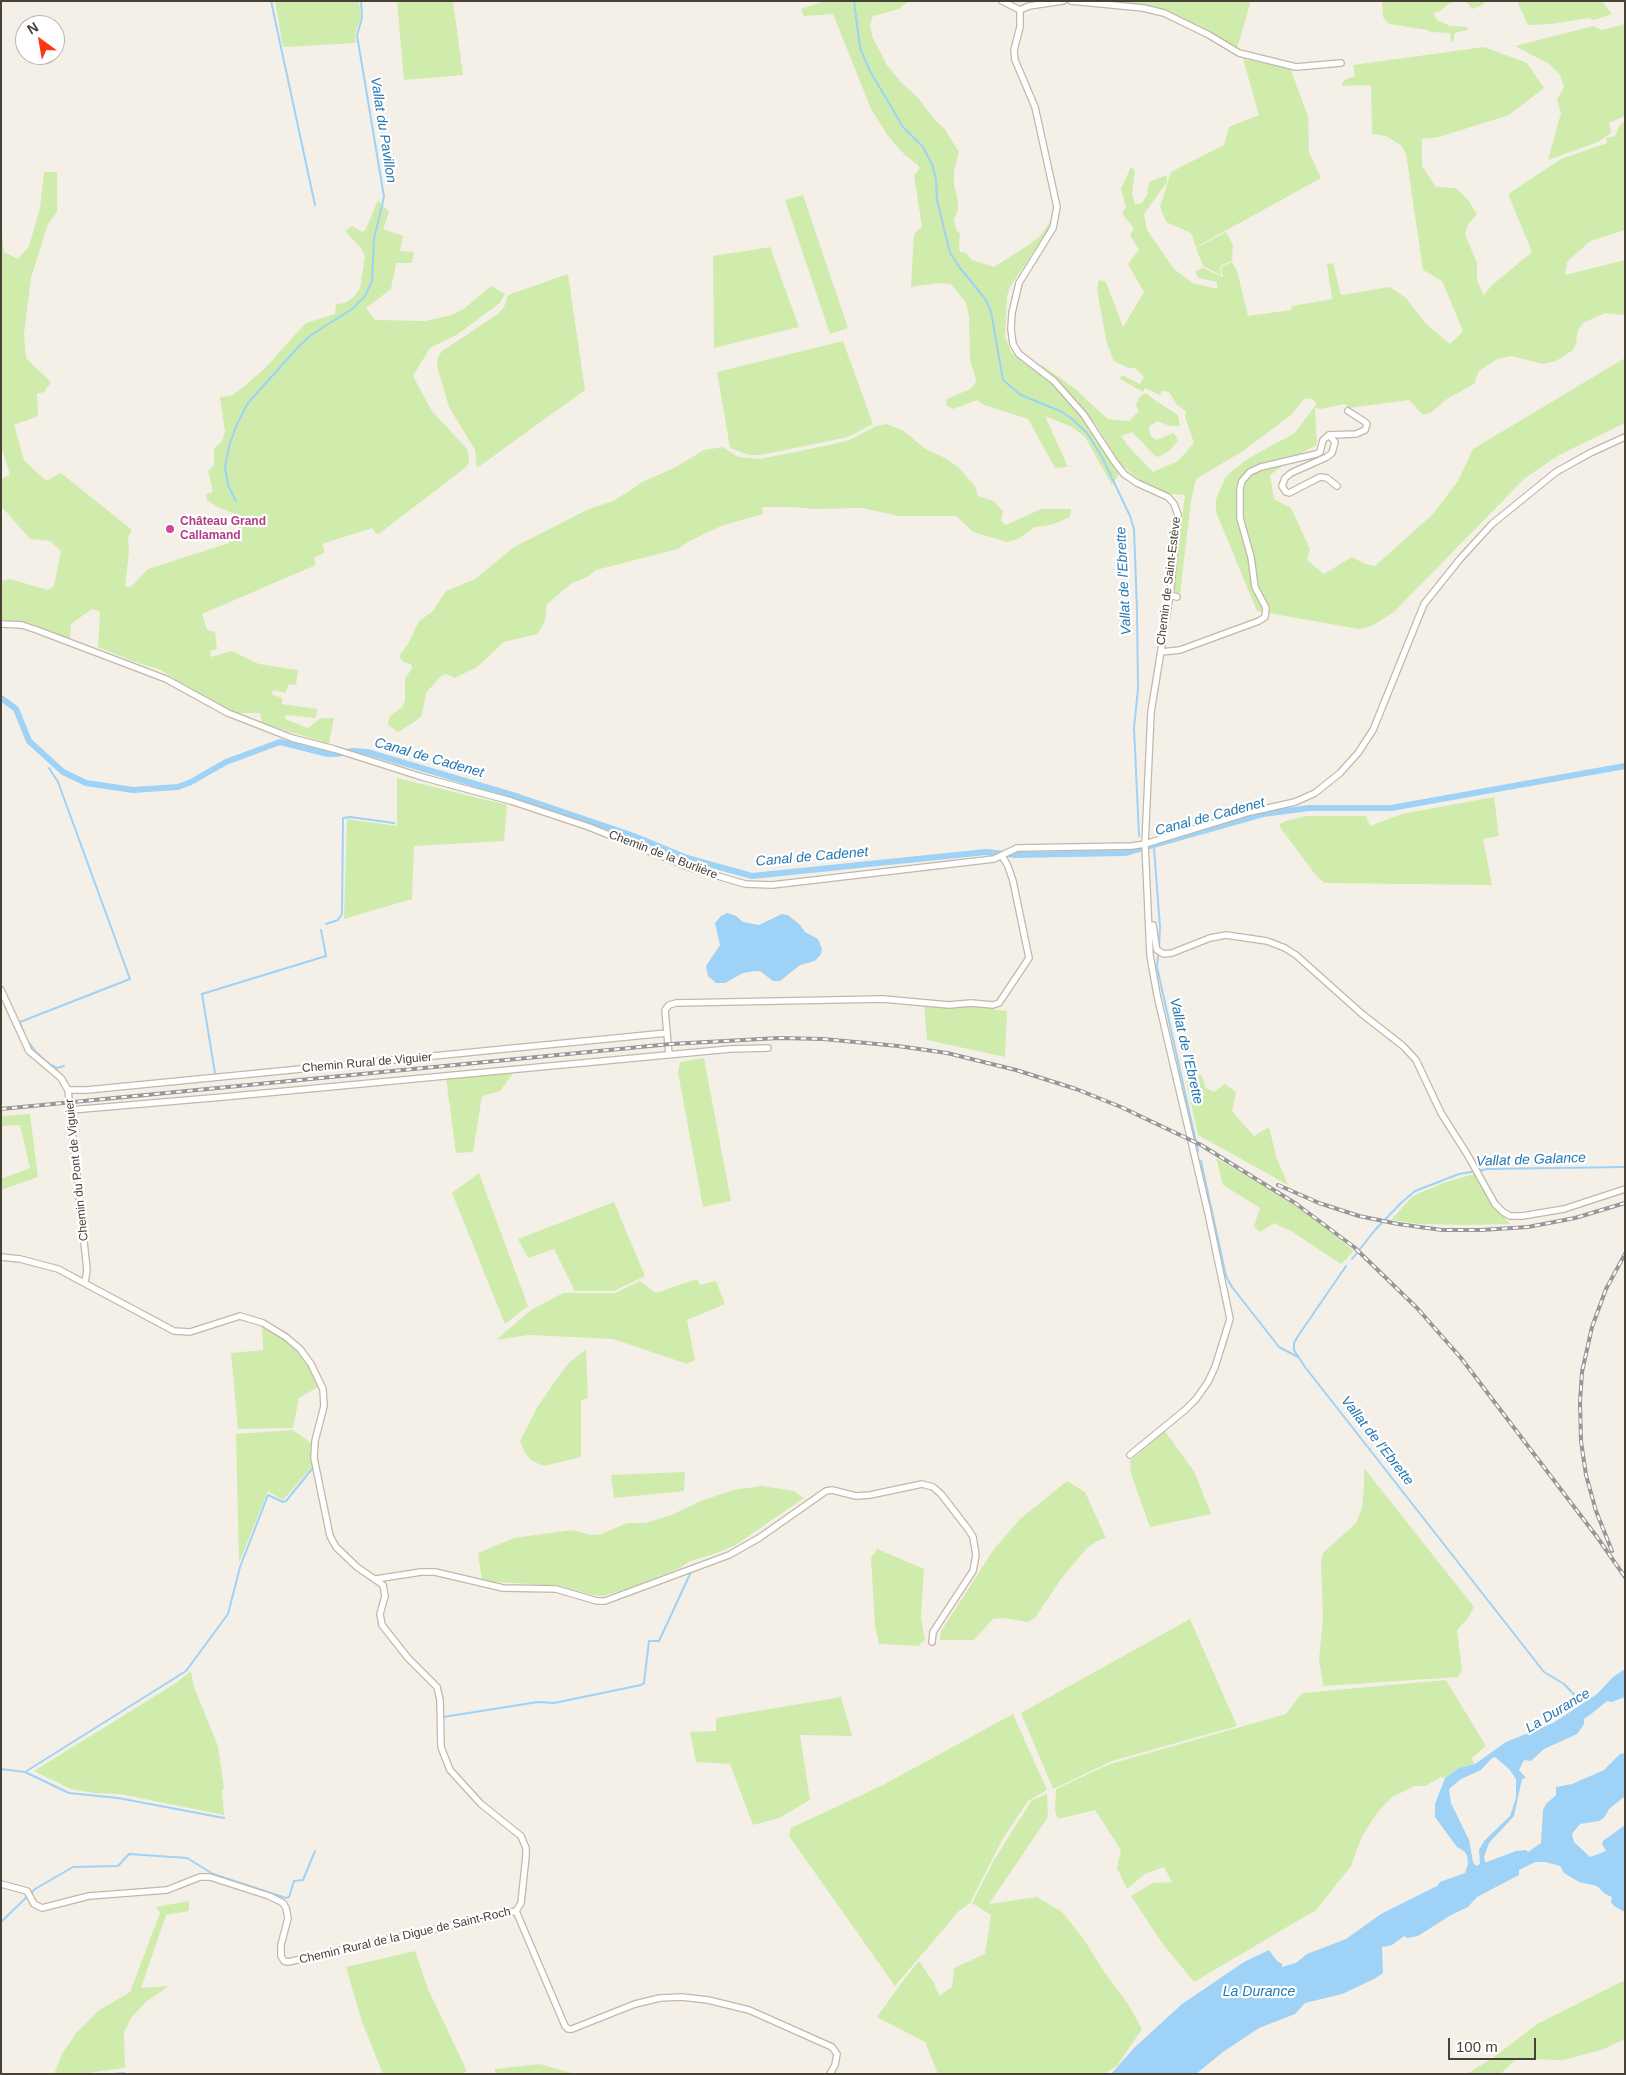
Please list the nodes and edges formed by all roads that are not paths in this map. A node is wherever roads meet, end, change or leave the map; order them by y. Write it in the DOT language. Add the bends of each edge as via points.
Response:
graph roads {
  1 [pos="1002,1"];
  2 [pos="1063,1"];
  3 [pos="1071,1"];
  4 [pos="1020,10"];
  5 [pos="1341,63"];
  6 [pos="1348,411"];
  7 [pos="1329,435"];
  8 [pos="1625,437"];
  9 [pos="1337,486"];
  10 [pos="1170,595"];
  11 [pos="1177,597"];
  12 [pos="1,624"];
  13 [pos="1161,652"];
  14 [pos="1146,848"];
  15 [pos="1003,856"];
  16 [pos="1150,911"];
  17 [pos="1,990"];
  18 [pos="667,1033"];
  19 [pos="768,1048"];
  20 [pos="669,1055"];
  21 [pos="68,1090"];
  22 [pos="71,1110"];
  23 [pos="1625,1189"];
  24 [pos="1,1257"];
  25 [pos="85,1282"];
  26 [pos="1130,1455"];
  27 [pos="376,1579"];
  28 [pos="932,1642"];
  29 [pos="1,1884"];
  30 [pos="516,1911"];
  31 [pos="830,2074"];
  1 -- 4 [label="street"];
  2 -- 4 [label="street"];
  3 -- 5 [label="street" via="1164,13 1239,53 1270,61 1307,67"];
  4 -- 10 [label="street, Chemin de Saint-Estève" via="1015,60 1035,107 1057,207 1053,228 1019,284 1012,313 1013,344 1018,354 1054,381 1084,415 1124,474 1172,500 1178,521"];
  6 -- 7 [label="street" via="1366,422 1365,430 1356,434"];
  7 -- 9 [label="street" via="1335,442 1332,453 1285,478 1282,486 1289,493 1320,477"];
  7 -- 13 [label="street" via="1323,440 1320,452 1253,470 1242,481 1240,518 1252,557 1255,586 1266,608 1265,617 1180,650"];
  8 -- 14 [label="street, Chemin de la Burlière" via="1556,472 1492,524 1460,559 1424,604 1373,730 1340,773 1303,800 1197,827"];
  10 -- 11 [label="street"];
  10 -- 13 [label="street, Chemin de Saint-Estève"];
  12 -- 15 [label="street, Chemin de la Burlière" via="22,625 166,679 242,720 292,738 511,801 589,827 691,868 745,884 772,885"];
  13 -- 14 [label="street, Chemin de Saint-Estève" via="1151,712"];
  14 -- 15 [label="street, Chemin de la Burlière" via="1017,848"];
  14 -- 16 [label="street, Chemin de Saint-Estève"];
  15 -- 18 [label="street" via="1013,881 1028,958 999,1003 949,1005 883,999 676,1003 665,1010"];
  16 -- 23 [label="street" via="1160,953 1172,953 1226,935 1268,941 1296,955 1403,1046 1416,1060 1441,1113 1495,1204 1503,1212 1522,1216 1564,1209"];
  16 -- 26 [label="street" via="1150,955 1230,1319 1215,1367 1196,1399"];
  17 -- 21 [label="street, Chemin du Pont de Viguier" via="29,1051 61,1078"];
  18 -- 20 [label="street"];
  18 -- 21 [label="street, Chemin Rural de Viguier"];
  19 -- 20 [label="street"];
  20 -- 22 [label="street"];
  21 -- 22 [label="street, Chemin du Pont de Viguier"];
  22 -- 25 [label="street, Chemin du Pont de Viguier" via="88,1270"];
  24 -- 25 [label="street" via="43,1264"];
  25 -- 27 [label="street" via="174,1331 190,1332 240,1316 256,1319 300,1349 323,1389 324,1406 314,1458 326,1527 336,1547"];
  27 -- 28 [label="street" via="435,1572 503,1588 556,1589 604,1601 730,1555 826,1491 870,1495 922,1484 941,1494 968,1529 976,1555 973,1571 935,1628"];
  27 -- 30 [label="street" via="385,1591 380,1614 382,1625 440,1694 440,1740 450,1770 481,1804 524,1841 526,1861"];
  29 -- 30 [label="street, Chemin Rural de la Digue de Saint-Roch" via="22,1889 36,1907 42,1908 89,1896 167,1890 210,1876 283,1903 288,1918 281,1956 284,1961 293,1962"];
  30 -- 31 [label="street" via="568,2029 651,2000 682,1997 708,2000 749,2010 832,2047 837,2054"];
}
